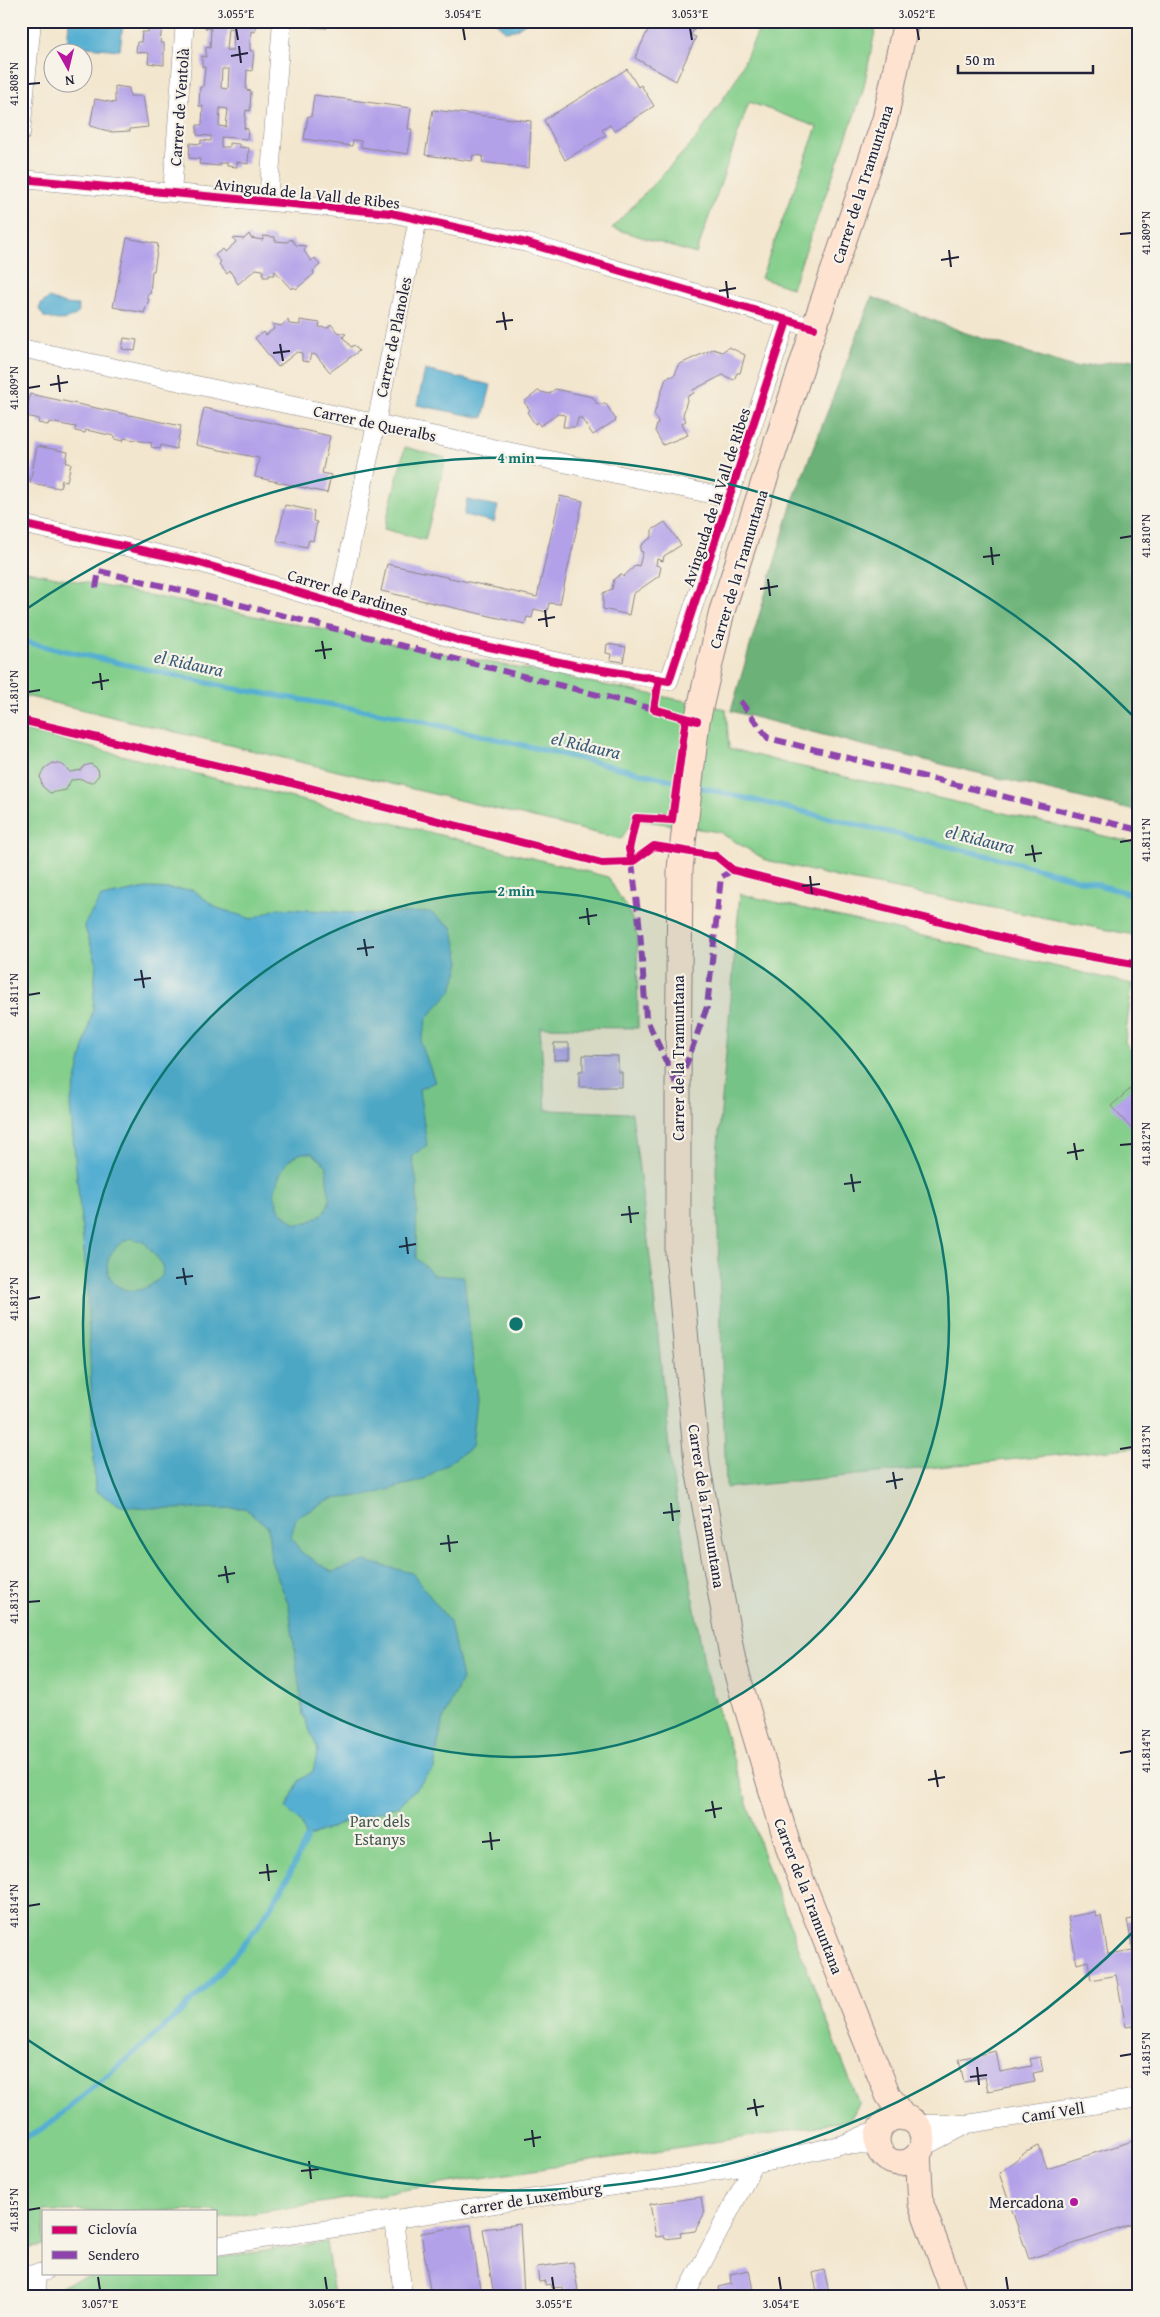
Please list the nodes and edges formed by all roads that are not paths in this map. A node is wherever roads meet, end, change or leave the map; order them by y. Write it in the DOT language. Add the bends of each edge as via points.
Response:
graph roads {
  1 [pos="32,21"];
  2 [pos="185,21"];
  3 [pos="282,21"];
  4 [pos="906,21"];
  5 [pos="21,133"];
  6 [pos="21,179"];
  7 [pos="172,193"];
  8 [pos="268,201"];
  9 [pos="418,219"];
  10 [pos="787,321"];
  11 [pos="814,328"];
  12 [pos="21,348"];
  13 [pos="376,423"];
  14 [pos="729,498"];
  15 [pos="21,524"];
  16 [pos="339,603"];
  17 [pos="668,681"];
  18 [pos="1139,2098"];
  19 [pos="967,2124"];
  20 [pos="893,2133"];
  21 [pos="919,2151"];
  22 [pos="754,2165"];
  23 [pos="921,2204"];
  24 [pos="394,2219"];
  25 [pos="218,2246"];
  26 [pos="33,2274"];
  27 [pos="38,2296"];
  28 [pos="403,2296"];
  29 [pos="685,2296"];
  30 [pos="955,2296"];
  1 -- 5 [label="street"];
  2 -- 7 [label="street, Carrer de Ventolà"];
  3 -- 8 [label="street"];
  4 -- 11 [label="main road, Carrer de la Tramuntana" via="885,119"];
  6 -- 7 [label="street, Avinguda de la Vall de Ribes"];
  7 -- 8 [label="street, Avinguda de la Vall de Ribes"];
  8 -- 9 [label="street, Avinguda de la Vall de Ribes" via="391,213"];
  9 -- 10 [label="street, Avinguda de la Vall de Ribes" via="527,243"];
  9 -- 13 [label="street, Carrer de Planoles"];
  10 -- 11 [label="street, Avinguda de la Vall de Ribes"];
  10 -- 14 [label="street, Avinguda de la Vall de Ribes"];
  11 -- 20 [label="main road, Carrer de la Tramuntana" via="722,611 697,721 680,869 678,1253 697,1463 733,1661 790,1852 888,2095"];
  12 -- 13 [label="street, Carrer de Queralbs"];
  13 -- 14 [label="street, Carrer de Queralbs"];
  13 -- 16 [label="street, Carrer de Planoles"];
  14 -- 17 [label="street, Avinguda de la Vall de Ribes"];
  15 -- 16 [label="street, Carrer de Pardines" via="200,563"];
  16 -- 17 [label="street, Carrer de Pardines" via="461,641"];
  18 -- 19 [label="street, Camí Vell"];
  19 -- 20 [label="street, Camí Vell"];
  19 -- 21 [label="street, Camí Vell"];
  20 -- 21 [label="main road, Carrer de la Tramuntana" via="922,2136"];
  20 -- 22 [label="street, Carrer de Luxemburg"];
  20 -- 23 [label="main road"];
  21 -- 23 [label="main road, Carrer de la Tramuntana"];
  22 -- 24 [label="street, Carrer de Luxemburg"];
  22 -- 29 [label="street"];
  23 -- 30 [label="main road, Carrer de la Tramuntana"];
  24 -- 25 [label="street, Carrer de Luxemburg"];
  24 -- 28 [label="street"];
  26 -- 27 [label="street"];
}
